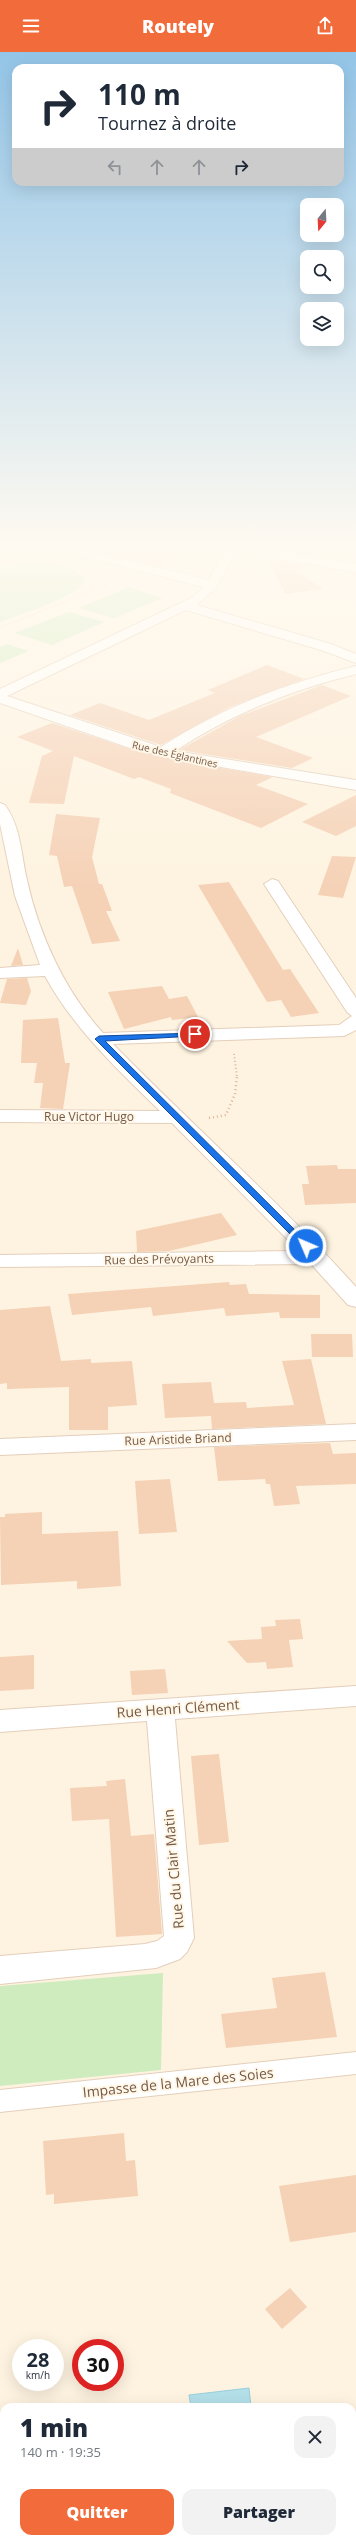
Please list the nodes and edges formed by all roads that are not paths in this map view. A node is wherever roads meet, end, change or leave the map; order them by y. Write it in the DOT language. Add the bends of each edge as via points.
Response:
graph roads {
  1 [pos="74,659"];
  2 [pos="356,670"];
  3 [pos="0,694"];
  4 [pos="0,698"];
  5 [pos="163,752"];
  6 [pos="356,785"];
  7 [pos="0,808"];
  8 [pos="7,846"];
  9 [pos="272,884"];
  10 [pos="50,970"];
  11 [pos="0,974"];
  12 [pos="356,1012"];
  13 [pos="356,1021"];
  14 [pos="99,1039"];
  15 [pos="0,1116"];
  16 [pos="180,1120"];
  17 [pos="317,1257"];
  18 [pos="0,1261"];
  19 [pos="352,1290"];
  20 [pos="356,1432"];
  21 [pos="0,1446"];
  22 [pos="356,1696"];
  23 [pos="160,1709"];
  24 [pos="0,1720"];
  25 [pos="0,1970"];
  26 [pos="356,2063"];
  27 [pos="0,2101"];
  1 -- 3 [label="street"];
  2 -- 5 [label="street" via="322,677 242,706 212,720"];
  4 -- 5 [label="street, Rue des Églantines" via="132,744"];
  5 -- 6 [label="street, Rue des Églantines" via="214,763"];
  7 -- 8 [label="street" via="6,818"];
  8 -- 10 [label="street"];
  9 -- 12 [label="street"];
  10 -- 11 [label="street"];
  10 -- 14 [label="street" via="73,1007"];
  13 -- 14 [label="street" via="344,1030"];
  14 -- 16 [label="street"];
  15 -- 16 [label="street, Rue Victor Hugo"];
  16 -- 17 [label="street"];
  17 -- 18 [label="street, Rue des Prévoyants"];
  17 -- 19 [label="street"];
  20 -- 21 [label="street, Rue Aristide Briand"];
  22 -- 23 [label="street, Rue Henri Clément"];
  23 -- 24 [label="street, Rue Henri Clément"];
  23 -- 25 [label="street, Rue du Clair Matin" via="179,1938 174,1948 162,1954 146,1957"];
  26 -- 27 [label="lane, Impasse de la Mare des Soies"];
}
